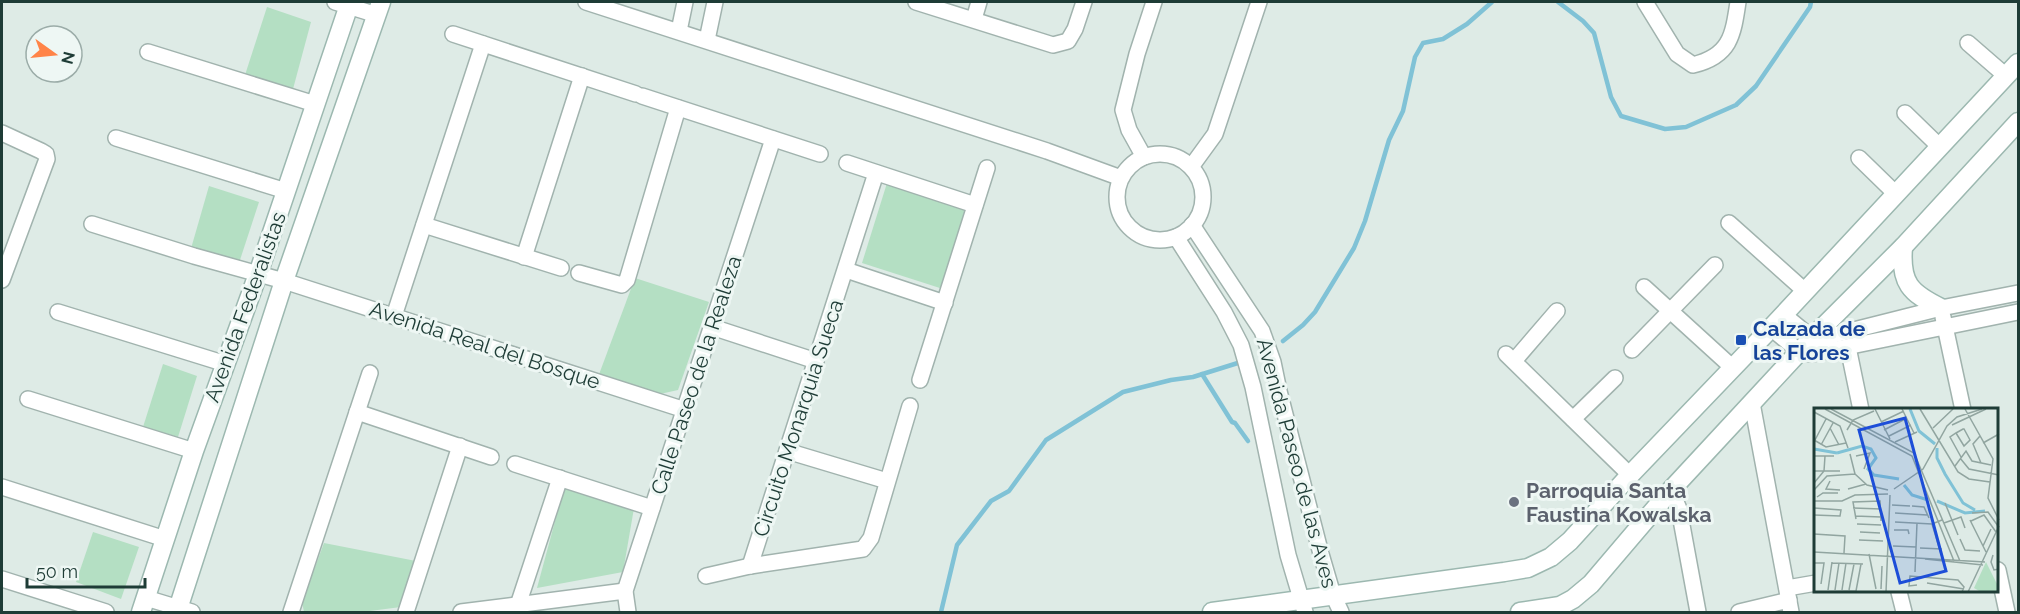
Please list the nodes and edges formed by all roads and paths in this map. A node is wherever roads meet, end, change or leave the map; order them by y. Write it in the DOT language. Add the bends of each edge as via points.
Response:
graph roads {
  1 [pos="586,2"];
  2 [pos="685,2"];
  3 [pos="715,2"];
  4 [pos="916,2"];
  5 [pos="979,2"];
  6 [pos="1083,2"];
  7 [pos="1154,2"];
  8 [pos="1259,2"];
  9 [pos="1645,2"];
  10 [pos="1738,2"];
  11 [pos="344,3"];
  12 [pos="379,8"];
  13 [pos="974,19"];
  14 [pos="679,31"];
  15 [pos="453,34"];
  16 [pos="707,40"];
  17 [pos="1968,43"];
  18 [pos="483,44"];
  19 [pos="148,52"];
  20 [pos="2019,63"];
  21 [pos="582,76"];
  22 [pos="2006,76"];
  23 [pos="315,104"];
  24 [pos="678,108"];
  25 [pos="1905,113"];
  26 [pos="2019,123"];
  27 [pos="2,133"];
  28 [pos="116,138"];
  29 [pos="773,139"];
  30 [pos="1940,147"];
  31 [pos="820,154"];
  32 [pos="1144,157"];
  33 [pos="1859,158"];
  34 [pos="846,163"];
  35 [pos="1191,167"];
  36 [pos="987,168"];
  37 [pos="876,173"];
  38 [pos="1121,178"];
  39 [pos="286,191"];
  40 [pos="1896,194"];
  41 [pos="975,205"];
  42 [pos="1729,223"];
  43 [pos="92,224"];
  44 [pos="424,225"];
  45 [pos="1192,225"];
  46 [pos="1176,237"];
  47 [pos="1902,247"];
  48 [pos="6,252"];
  49 [pos="524,257"];
  50 [pos="1715,265"];
  51 [pos="561,268"];
  52 [pos="846,270"];
  53 [pos="579,273"];
  54 [pos="258,274"];
  55 [pos="2,280"];
  56 [pos="284,281"];
  57 [pos="1644,287"];
  58 [pos="1805,291"];
  59 [pos="2019,293"];
  60 [pos="945,303"];
  61 [pos="1941,308"];
  62 [pos="1557,311"];
  63 [pos="1670,311"];
  64 [pos="58,312"];
  65 [pos="2019,312"];
  66 [pos="394,316"];
  67 [pos="1778,321"];
  68 [pos="712,327"];
  69 [pos="1945,327"];
  70 [pos="1812,338"];
  71 [pos="1848,347"];
  72 [pos="1632,350"];
  73 [pos="1800,352"];
  74 [pos="816,361"];
  75 [pos="226,364"];
  76 [pos="1733,368"];
  77 [pos="370,373"];
  78 [pos="1615,378"];
  79 [pos="920,380"];
  80 [pos="1279,391"];
  81 [pos="1254,395"];
  82 [pos="28,399"];
  83 [pos="1752,403"];
  84 [pos="910,406"];
  85 [pos="1861,408"];
  86 [pos="1963,408"];
  87 [pos="685,410"];
  88 [pos="357,412"];
  89 [pos="1573,419"];
  90 [pos="460,446"];
  91 [pos="194,450"];
  92 [pos="787,451"];
  93 [pos="491,457"];
  94 [pos="515,464"];
  95 [pos="1630,475"];
  96 [pos="560,478"];
  97 [pos="887,481"];
  98 [pos="2,486"];
  99 [pos="1671,490"];
  100 [pos="652,508"];
  101 [pos="165,539"];
  102 [pos="750,566"];
  103 [pos="1999,575"];
  104 [pos="706,576"];
  105 [pos="2,579"];
  106 [pos="1814,584"];
  107 [pos="625,591"];
  108 [pos="1899,593"];
  109 [pos="1333,595"];
  110 [pos="1789,600"];
  111 [pos="143,605"];
  112 [pos="518,605"];
  113 [pos="1303,606"];
  114 [pos="1560,609"];
  115 [pos="182,611"];
  116 [pos="106,612"];
  117 [pos="291,612"];
  118 [pos="406,612"];
  119 [pos="460,612"];
  120 [pos="628,612"];
  121 [pos="1212,612"];
  122 [pos="1341,612"];
  123 [pos="1520,612"];
  124 [pos="1698,612"];
  125 [pos="1739,612"];
  126 [pos="1904,612"];
  127 [pos="2007,612"];
  1 -- 14 [label="street"];
  2 -- 14 [label="street"];
  3 -- 16 [label="street"];
  4 -- 13 [label="street"];
  5 -- 13 [label="street"];
  6 -- 13 [label="street" via="1068,41 1053,45"];
  7 -- 32 [label="street" via="1123,110"];
  8 -- 35 [label="street" via="1215,134"];
  9 -- 10 [label="street" via="1677,54 1693,65 1710,61 1729,43"];
  11 -- 12 [label="street"];
  11 -- 23 [label="street, Avenida Federalistas"];
  12 -- 56 [label="street, Avenida Federalistas"];
  14 -- 16 [label="street"];
  15 -- 18 [label="street"];
  16 -- 38 [label="street"];
  17 -- 22 [label="street"];
  18 -- 21 [label="street"];
  18 -- 44 [label="street"];
  19 -- 23 [label="street"];
  20 -- 22 [label="street"];
  21 -- 24 [label="street"];
  21 -- 49 [label="street"];
  22 -- 30 [label="street"];
  23 -- 39 [label="street, Avenida Federalistas"];
  24 -- 29 [label="street"];
  24 -- 53 [label="street" via="627,280 622,285"];
  25 -- 30 [label="street"];
  26 -- 47 [label="street"];
  27 -- 48 [label="street" via="46,154 47,159"];
  28 -- 39 [label="street"];
  29 -- 31 [label="street"];
  29 -- 68 [label="street, Calle Paseo de la Realeza"];
  30 -- 40 [label="street"];
  32 -- 35 [label="street" via="1174,156"];
  32 -- 38 [label="street" via="1134,162"];
  33 -- 40 [label="street"];
  34 -- 37 [label="street"];
  35 -- 45 [label="street" via="1202,196"];
  36 -- 41 [label="street"];
  37 -- 41 [label="street"];
  37 -- 52 [label="street, Circuito Monarquia Sueca"];
  38 -- 46 [label="street" via="1118,208 1128,226 1145,238"];
  39 -- 54 [label="street, Avenida Federalistas"];
  40 -- 58 [label="street"];
  41 -- 60 [label="street"];
  42 -- 58 [label="street"];
  43 -- 54 [label="street, Avenida Real del Bosque"];
  44 -- 49 [label="street"];
  44 -- 66 [label="street"];
  45 -- 46 [label="street"];
  45 -- 80 [label="street, Avenida Paseo de las Aves" via="1262,331"];
  46 -- 81 [label="street, Avenida Paseo de las Aves" via="1241,345"];
  47 -- 61 [label="street" via="1902,271 1910,288 1924,301"];
  47 -- 70 [label="street"];
  48 -- 55 [label="street"];
  49 -- 51 [label="street"];
  50 -- 63 [label="street"];
  52 -- 60 [label="street"];
  52 -- 74 [label="street, Circuito Monarquia Sueca"];
  54 -- 56 [label="street, Avenida Real del Bosque"];
  54 -- 75 [label="street, Avenida Federalistas"];
  56 -- 66 [label="street, Avenida Real del Bosque"];
  56 -- 115 [label="street, Avenida Federalistas"];
  57 -- 63 [label="street"];
  58 -- 67 [label="street"];
  59 -- 61 [label="street"];
  60 -- 79 [label="street"];
  61 -- 69 [label="street"];
  61 -- 70 [label="street" via="1826,338"];
  62 -- 89 [label="street" via="1510,357"];
  63 -- 72 [label="street"];
  63 -- 76 [label="street"];
  64 -- 75 [label="street"];
  65 -- 69 [label="street"];
  66 -- 87 [label="street, Avenida Real del Bosque"];
  67 -- 70 [label="street"];
  67 -- 73 [label="street"];
  67 -- 76 [label="street"];
  68 -- 74 [label="street"];
  68 -- 87 [label="street, Calle Paseo de la Realeza"];
  69 -- 71 [label="street"];
  69 -- 86 [label="street"];
  70 -- 73 [label="street"];
  71 -- 73 [label="street" via="1812,354"];
  71 -- 85 [label="street"];
  73 -- 83 [label="street"];
  74 -- 92 [label="street, Circuito Monarquia Sueca"];
  75 -- 91 [label="street, Avenida Federalistas"];
  76 -- 95 [label="street"];
  77 -- 88 [label="street"];
  78 -- 89 [label="street"];
  80 -- 81 [label="street"];
  80 -- 109 [label="street, Avenida Paseo de las Aves"];
  81 -- 113 [label="street, Avenida Paseo de las Aves" via="1287,555"];
  82 -- 91 [label="street"];
  83 -- 99 [label="street"];
  83 -- 110 [label="street"];
  84 -- 97 [label="street"];
  87 -- 100 [label="street, Calle Paseo de la Realeza"];
  88 -- 90 [label="street"];
  88 -- 117 [label="street"];
  89 -- 95 [label="street"];
  90 -- 93 [label="street"];
  90 -- 118 [label="street"];
  91 -- 101 [label="street, Avenida Federalistas"];
  92 -- 97 [label="street"];
  92 -- 102 [label="street, Circuito Monarquia Sueca"];
  94 -- 96 [label="street"];
  95 -- 109 [label="street" via="1570,541 1551,557 1528,568"];
  96 -- 100 [label="street"];
  96 -- 112 [label="street"];
  97 -- 102 [label="street" via="871,538 863,549"];
  98 -- 101 [label="street"];
  99 -- 114 [label="street" via="1591,584"];
  99 -- 124 [label="street" via="1679,509"];
  100 -- 107 [label="street, Calle Paseo de la Realeza"];
  101 -- 111 [label="street, Avenida Federalistas"];
  102 -- 104 [label="street"];
  103 -- 127 [label="street"];
  105 -- 116 [label="street"];
  106 -- 110 [label="street"];
  107 -- 112 [label="street"];
  107 -- 120 [label="street, Calle Paseo de la Realeza"];
  108 -- 126 [label="street"];
  109 -- 113 [label="street"];
  109 -- 122 [label="street, Avenida Paseo de las Aves"];
  110 -- 125 [label="street"];
  111 -- 115 [label="street"];
  112 -- 119 [label="street"];
  113 -- 121 [label="street"];
  114 -- 123 [label="street"];
}
